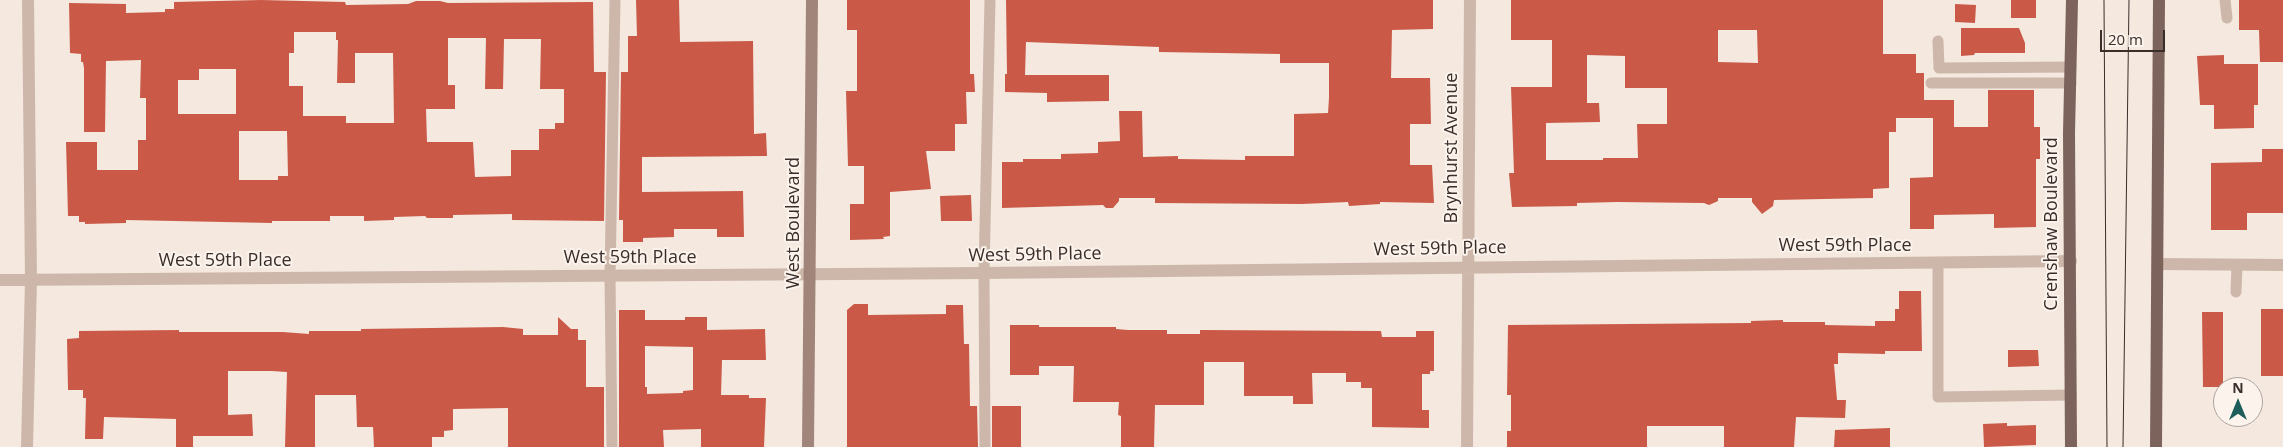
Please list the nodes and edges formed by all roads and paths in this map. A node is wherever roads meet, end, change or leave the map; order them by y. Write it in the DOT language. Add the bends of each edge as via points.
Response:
graph roads {
  1 [pos="28,0"];
  2 [pos="615,0"];
  3 [pos="812,0"];
  4 [pos="990,0"];
  5 [pos="1470,0"];
  6 [pos="2072,0"];
  7 [pos="2158,0"];
  8 [pos="2225,0"];
  9 [pos="2227,18"];
  10 [pos="1938,42"];
  11 [pos="2071,67"];
  12 [pos="1931,83"];
  13 [pos="2070,83"];
  14 [pos="2070,261"];
  15 [pos="1938,263"];
  16 [pos="2158,264"];
  17 [pos="2237,265"];
  18 [pos="2283,265"];
  19 [pos="1468,266"];
  20 [pos="984,273"];
  21 [pos="811,274"];
  22 [pos="610,276"];
  23 [pos="0,280"];
  24 [pos="31,280"];
  25 [pos="2236,292"];
  26 [pos="2071,395"];
  27 [pos="27,447"];
  28 [pos="612,447"];
  29 [pos="808,447"];
  30 [pos="985,447"];
  31 [pos="1467,447"];
  32 [pos="2071,447"];
  33 [pos="2156,447"];
  1 -- 24 [label="street"];
  2 -- 22 [label="lane"];
  3 -- 21 [label="main road, West Boulevard"];
  4 -- 20 [label="lane"];
  5 -- 19 [label="street, Brynhurst Avenue"];
  6 -- 11 [label="main road, Crenshaw Boulevard"];
  7 -- 16 [label="main road"];
  8 -- 9 [label="lane"];
  10 -- 11 [label="lane" via="1939,68"];
  11 -- 13 [label="main road, Crenshaw Boulevard"];
  12 -- 13 [label="lane"];
  13 -- 14 [label="main road, Crenshaw Boulevard"];
  14 -- 15 [label="street, West 59th Place"];
  14 -- 26 [label="main road, Crenshaw Boulevard"];
  15 -- 19 [label="street, West 59th Place"];
  15 -- 26 [label="lane" via="1938,397"];
  16 -- 17 [label="street"];
  16 -- 33 [label="main road"];
  17 -- 18 [label="street"];
  17 -- 25 [label="lane"];
  19 -- 20 [label="street, West 59th Place"];
  19 -- 31 [label="street, Brynhurst Avenue"];
  20 -- 21 [label="street, West 59th Place"];
  20 -- 30 [label="lane"];
  21 -- 22 [label="street, West 59th Place"];
  21 -- 29 [label="main road, West Boulevard"];
  22 -- 24 [label="street, West 59th Place"];
  22 -- 28 [label="lane"];
  23 -- 24 [label="street, West 59th Place"];
  24 -- 27 [label="street"];
  26 -- 32 [label="main road, Crenshaw Boulevard"];
}
